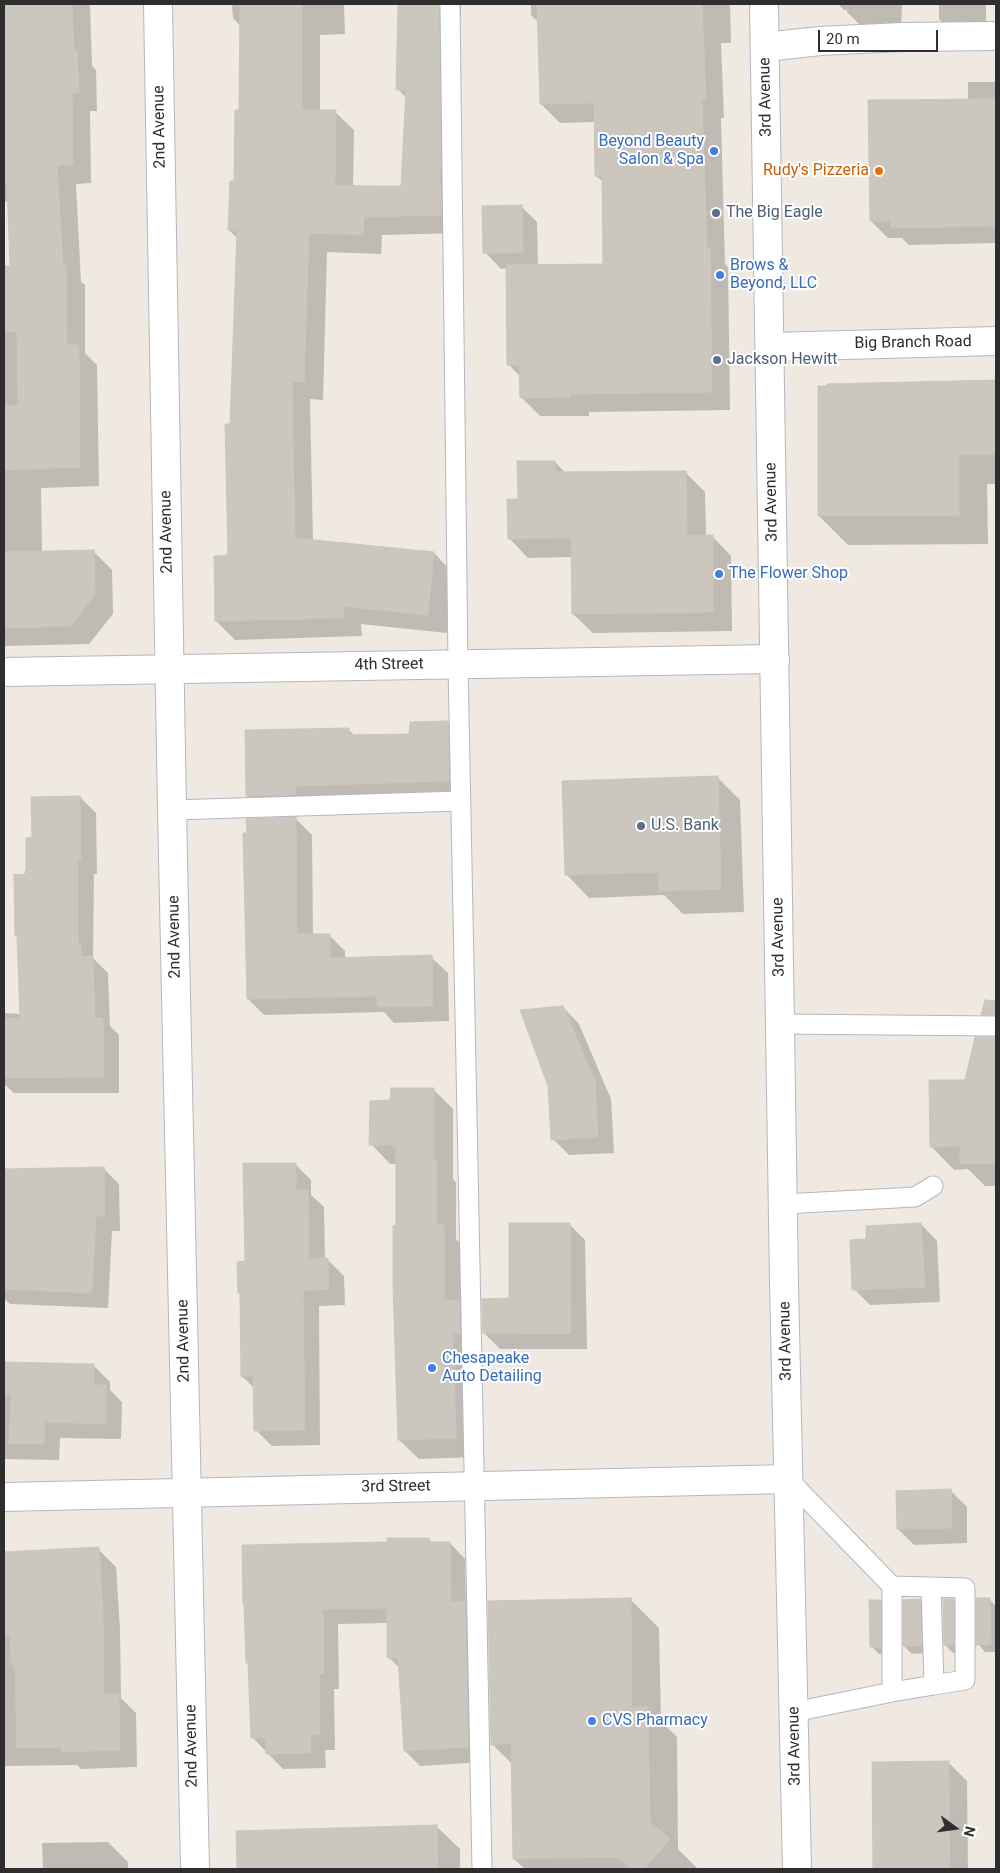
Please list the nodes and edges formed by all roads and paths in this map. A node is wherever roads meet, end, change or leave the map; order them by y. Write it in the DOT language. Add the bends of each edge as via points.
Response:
graph roads {
  1 [pos="158,4"];
  2 [pos="450,4"];
  3 [pos="764,4"];
  4 [pos="996,36"];
  5 [pos="765,47"];
  6 [pos="996,341"];
  7 [pos="770,347"];
  8 [pos="775,659"];
  9 [pos="458,664"];
  10 [pos="170,669"];
  11 [pos="4,672"];
  12 [pos="461,801"];
  13 [pos="172,810"];
  14 [pos="780,1024"];
  15 [pos="996,1026"];
  16 [pos="933,1186"];
  17 [pos="783,1204"];
  18 [pos="788,1479"];
  19 [pos="476,1485"];
  20 [pos="187,1492"];
  21 [pos="4,1497"];
  22 [pos="892,1586"];
  23 [pos="931,1587"];
  24 [pos="934,1685"];
  25 [pos="892,1692"];
  26 [pos="794,1712"];
  27 [pos="195,1869"];
  28 [pos="482,1869"];
  29 [pos="797,1869"];
  1 -- 10 [label="street, 2nd Avenue"];
  2 -- 9 [label="lane"];
  3 -- 5 [label="street, 3rd Avenue"];
  4 -- 5 [label="street" via="902,36"];
  5 -- 7 [label="street, 3rd Avenue"];
  6 -- 7 [label="street, Big Branch Road"];
  7 -- 8 [label="street, 3rd Avenue"];
  8 -- 9 [label="street, 4th Street"];
  8 -- 14 [label="street, 3rd Avenue"];
  9 -- 10 [label="street, 4th Street"];
  9 -- 12 [label="lane"];
  10 -- 11 [label="street, 4th Street"];
  10 -- 13 [label="street, 2nd Avenue"];
  12 -- 13 [label="lane"];
  12 -- 19 [label="lane"];
  13 -- 20 [label="street, 2nd Avenue"];
  14 -- 15 [label="lane"];
  14 -- 17 [label="street, 3rd Avenue"];
  16 -- 17 [label="lane" via="915,1197"];
  17 -- 18 [label="street, 3rd Avenue"];
  18 -- 19 [label="street, 3rd Street"];
  18 -- 22 [label="lane"];
  18 -- 26 [label="street, 3rd Avenue"];
  19 -- 20 [label="street, 3rd Street"];
  19 -- 28 [label="lane"];
  20 -- 21 [label="street, 3rd Street"];
  20 -- 27 [label="street, 2nd Avenue"];
  22 -- 23 [label="lane"];
  22 -- 25 [label="lane"];
  23 -- 24 [label="lane"];
  23 -- 24 [label="lane" via="965,1588 965,1680"];
  24 -- 25 [label="lane"];
  25 -- 26 [label="lane"];
  26 -- 29 [label="street, 3rd Avenue"];
}
